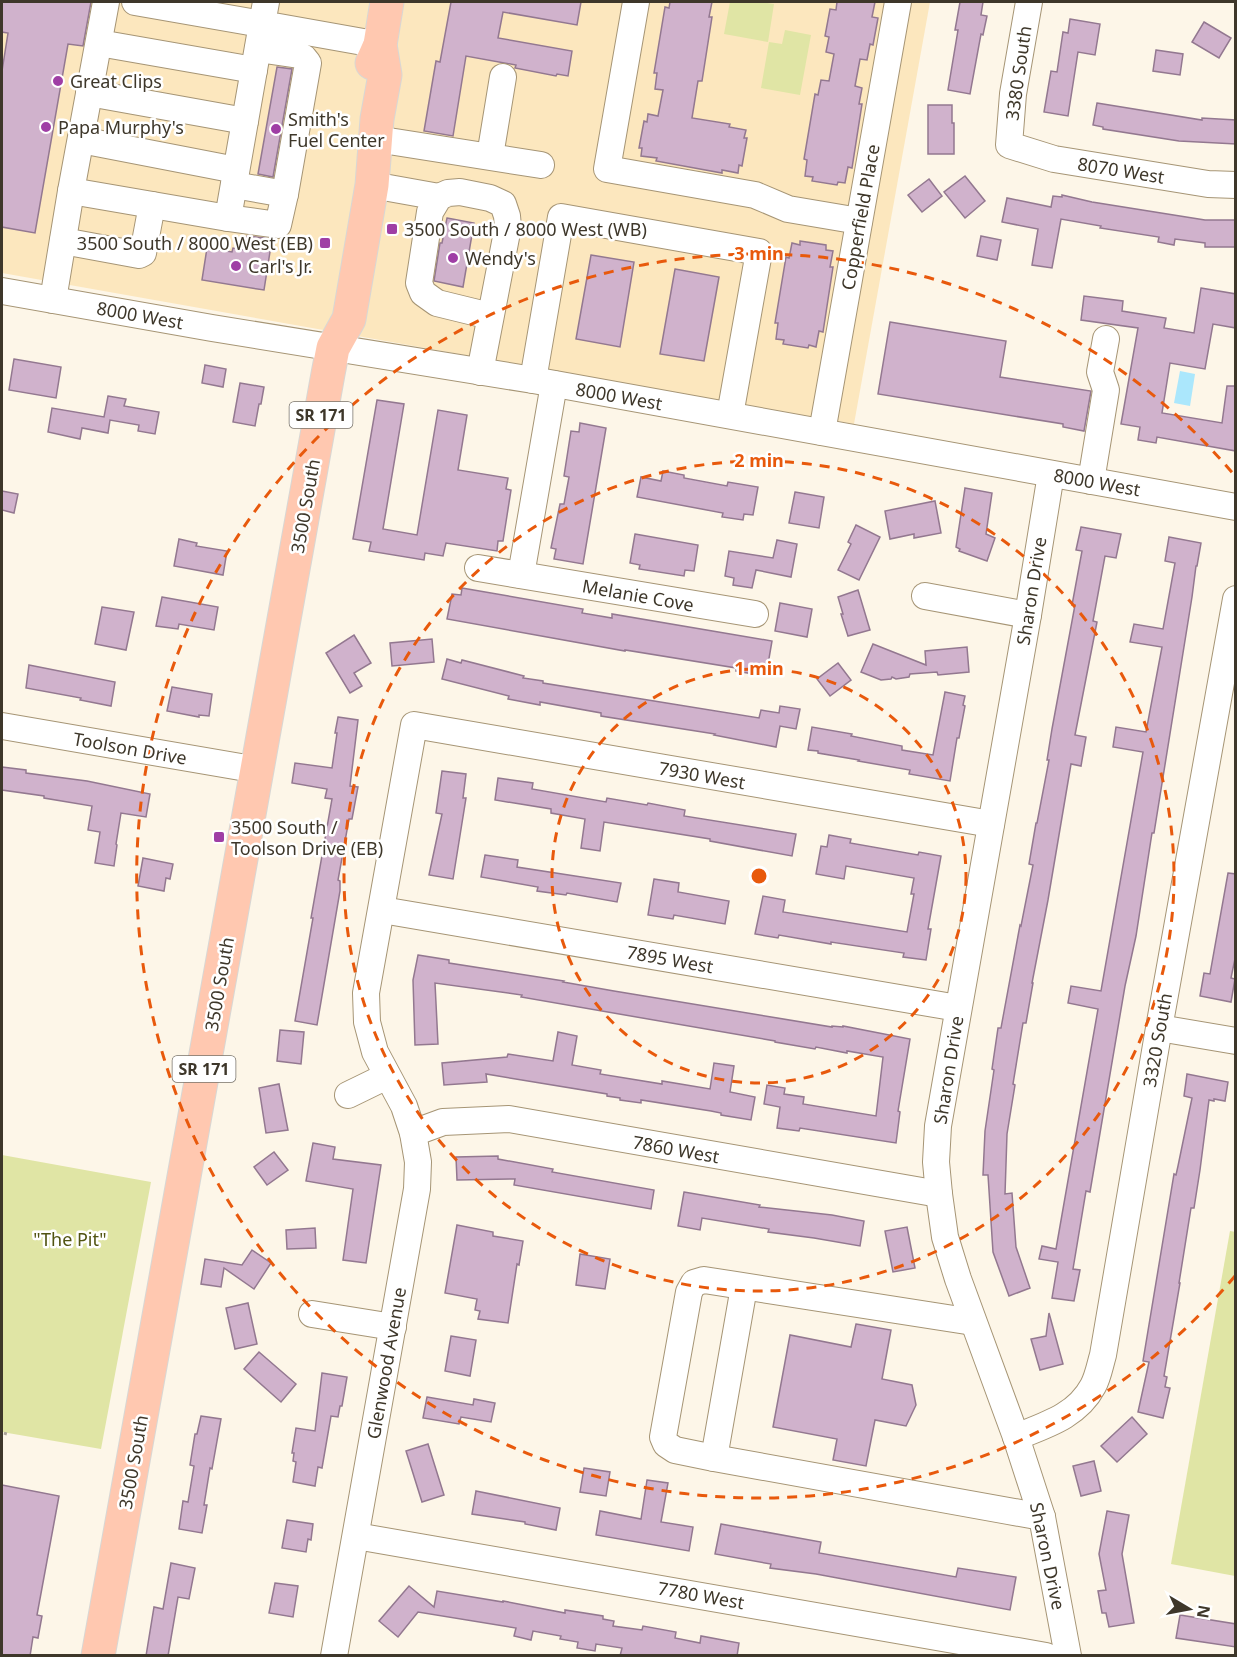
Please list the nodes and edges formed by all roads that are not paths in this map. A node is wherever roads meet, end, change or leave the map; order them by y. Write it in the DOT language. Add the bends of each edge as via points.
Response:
graph roads {
  1 [pos="106,2"];
  2 [pos="135,2"];
  3 [pos="387,2"];
  4 [pos="636,2"];
  5 [pos="898,2"];
  6 [pos="1029,2"];
  7 [pos="264,13"];
  8 [pos="99,43"];
  9 [pos="380,45"];
  10 [pos="256,60"];
  11 [pos="503,77"];
  12 [pos="89,93"];
  13 [pos="245,121"];
  14 [pos="376,139"];
  15 [pos="81,140"];
  16 [pos="1009,146"];
  17 [pos="490,156"];
  18 [pos="541,165"];
  19 [pos="235,177"];
  20 [pos="1236,184"];
  21 [pos="372,185"];
  22 [pos="71,191"];
  23 [pos="285,194"];
  24 [pos="439,197"];
  25 [pos="152,205"];
  26 [pos="228,218"];
  27 [pos="859,221"];
  28 [pos="63,241"];
  29 [pos="2,291"];
  30 [pos="53,300"];
  31 [pos="490,316"];
  32 [pos="1107,339"];
  33 [pos="333,348"];
  34 [pos="480,372"];
  35 [pos="543,382"];
  36 [pos="730,416"];
  37 [pos="822,432"];
  38 [pos="1051,474"];
  39 [pos="1091,481"];
  40 [pos="1236,507"];
  41 [pos="478,568"];
  42 [pos="521,575"];
  43 [pos="925,596"];
  44 [pos="1236,599"];
  45 [pos="755,614"];
  46 [pos="1028,615"];
  47 [pos="414,725"];
  48 [pos="2,726"];
  49 [pos="258,770"];
  50 [pos="991,824"];
  51 [pos="382,910"];
  52 [pos="958,1008"];
  53 [pos="1159,1028"];
  54 [pos="1236,1041"];
  55 [pos="387,1076"];
  56 [pos="348,1095"];
  57 [pos="413,1133"];
  58 [pos="939,1194"];
  59 [pos="744,1287"];
  60 [pos="312,1314"];
  61 [pos="973,1322"];
  62 [pos="393,1327"];
  63 [pos="1016,1437"];
  64 [pos="714,1458"];
  65 [pos="1042,1517"];
  66 [pos="356,1536"];
  67 [pos="98,1656"];
  68 [pos="334,1656"];
  69 [pos="1046,1656"];
  70 [pos="1068,1656"];
  1 -- 8 [label="street"];
  2 -- 7 [label="street"];
  3 -- 9 [label="main road, 3500 South / SR 171"];
  4 -- 27 [label="street" via="607,169 755,195 788,209"];
  5 -- 27 [label="street, Copperfield Place"];
  6 -- 16 [label="street, 3380 South" via="1013,94"];
  7 -- 9 [label="street"];
  7 -- 10 [label="street"];
  8 -- 10 [label="street"];
  8 -- 12 [label="street"];
  9 -- 14 [label="main road, 3500 South / SR 171" via="385,75"];
  9 -- 33 [label="main road, 3500 South / SR 171" via="367,72 327,318"];
  10 -- 13 [label="street"];
  10 -- 23 [label="street" via="299,56 308,63"];
  11 -- 17 [label="street"];
  12 -- 13 [label="street"];
  12 -- 15 [label="street"];
  13 -- 19 [label="street"];
  14 -- 17 [label="street"];
  14 -- 21 [label="main road, 3500 South / SR 171"];
  15 -- 19 [label="street"];
  15 -- 22 [label="street"];
  16 -- 20 [label="street, 8070 West" via="1054,159 1208,184"];
  17 -- 18 [label="street"];
  19 -- 23 [label="street"];
  19 -- 26 [label="street"];
  21 -- 24 [label="street"];
  21 -- 33 [label="main road, 3500 South / SR 171" via="349,319"];
  22 -- 25 [label="street"];
  22 -- 28 [label="street"];
  23 -- 26 [label="street" via="278,225"];
  24 -- 31 [label="street" via="429,218 419,283 423,293 437,303"];
  24 -- 31 [label="street" via="460,192 504,204 508,227"];
  25 -- 26 [label="street"];
  25 -- 28 [label="street" via="143,253 139,255"];
  27 -- 37 [label="street, Copperfield Place"];
  28 -- 30 [label="street"];
  29 -- 30 [label="street, 8000 West"];
  30 -- 33 [label="street, 8000 West"];
  31 -- 34 [label="street"];
  32 -- 39 [label="street" via="1100,372 1106,390"];
  33 -- 34 [label="street, 8000 West"];
  33 -- 49 [label="main road, 3500 South / SR 171"];
  34 -- 35 [label="street, 8000 West"];
  35 -- 36 [label="street, 8000 West"];
  35 -- 36 [label="street" via="561,217 748,249 759,252"];
  35 -- 42 [label="street"];
  36 -- 37 [label="street, 8000 West"];
  37 -- 38 [label="street, 8000 West"];
  38 -- 39 [label="street, 8000 West"];
  38 -- 46 [label="street, Sharon Drive"];
  39 -- 40 [label="street, 8000 West"];
  41 -- 42 [label="street, Melanie Cove"];
  42 -- 45 [label="street, Melanie Cove"];
  43 -- 46 [label="street"];
  44 -- 53 [label="street, 3320 South"];
  46 -- 50 [label="street, Sharon Drive"];
  47 -- 50 [label="street, 7930 West"];
  47 -- 51 [label="street, Glenwood Avenue"];
  48 -- 49 [label="street, Toolson Drive"];
  49 -- 67 [label="main road, 3500 South / SR 171"];
  50 -- 52 [label="street, Sharon Drive"];
  51 -- 52 [label="street, 7895 West"];
  51 -- 55 [label="street, Glenwood Avenue" via="366,993 367,1022"];
  52 -- 58 [label="street, Sharon Drive" via="938,1126"];
  53 -- 54 [label="street"];
  53 -- 63 [label="street, 3320 South" via="1103,1355 1094,1385 1083,1403 1062,1419"];
  55 -- 56 [label="street"];
  55 -- 57 [label="street, Glenwood Avenue" via="404,1106"];
  57 -- 58 [label="street, 7860 West" via="443,1122 509,1119"];
  57 -- 62 [label="street, Glenwood Avenue" via="417,1189"];
  58 -- 61 [label="street, Sharon Drive" via="945,1237"];
  59 -- 61 [label="street"];
  59 -- 64 [label="street"];
  59 -- 64 [label="street" via="704,1280 694,1283 689,1292 663,1437 675,1450"];
  60 -- 62 [label="street"];
  61 -- 63 [label="street, Sharon Drive"];
  62 -- 66 [label="street, Glenwood Avenue"];
  63 -- 65 [label="street, Sharon Drive"];
  64 -- 65 [label="street"];
  65 -- 70 [label="street, Sharon Drive"];
  66 -- 68 [label="street, Glenwood Avenue"];
  66 -- 69 [label="street, 7780 West"];
}
